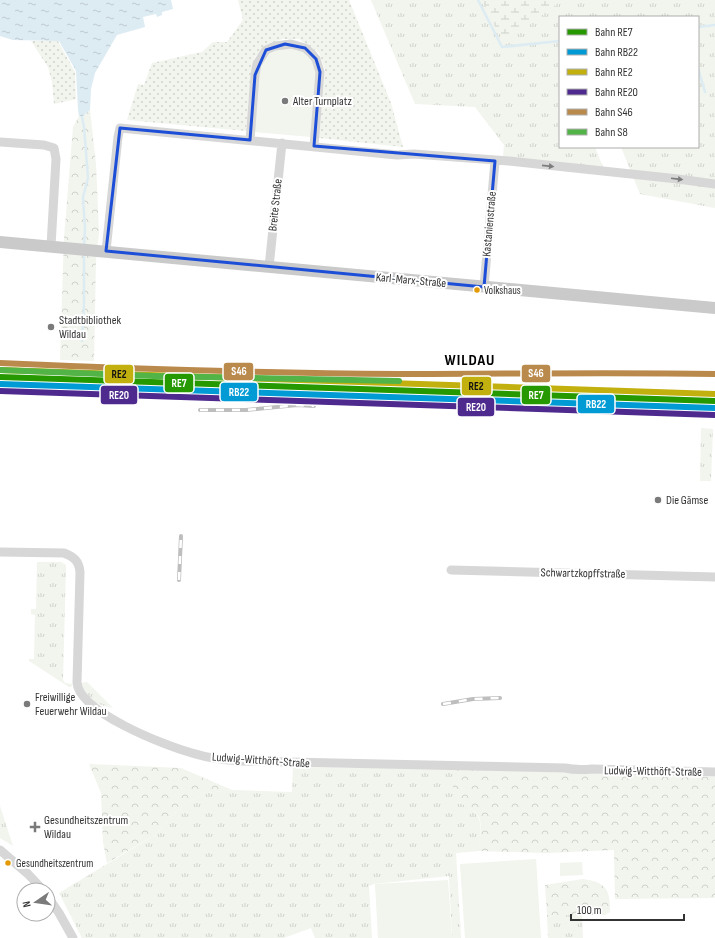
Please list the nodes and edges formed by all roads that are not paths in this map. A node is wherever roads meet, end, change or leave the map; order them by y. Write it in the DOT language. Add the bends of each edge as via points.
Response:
graph roads {
  1 [pos="250,140"];
  2 [pos="0,142"];
  3 [pos="282,143"];
  4 [pos="314,146"];
  5 [pos="495,161"];
  6 [pos="715,184"];
  7 [pos="0,242"];
  8 [pos="56,247"];
  9 [pos="103,251"];
  10 [pos="269,267"];
  11 [pos="484,286"];
  12 [pos="715,308"];
  13 [pos="0,552"];
  14 [pos="451,570"];
  15 [pos="715,577"];
  16 [pos="715,772"];
  17 [pos="0,850"];
  18 [pos="35,882"];
  19 [pos="56,909"];
  20 [pos="73,938"];
  1 -- 3 [label="street"];
  1 -- 4 [label="street" via="257,64 266,50 291,44 305,48 311,53 316,58 320,72"];
  1 -- 9 [label="street" via="120,128"];
  2 -- 8 [label="street" via="54,148"];
  3 -- 4 [label="street"];
  3 -- 10 [label="street, Breite Straße"];
  4 -- 5 [label="street" via="397,155 414,154"];
  5 -- 6 [label="street, one-way"];
  5 -- 11 [label="street, Kastanienstraße"];
  7 -- 8 [label="main road, Karl-Marx-Straße"];
  8 -- 9 [label="main road, Karl-Marx-Straße"];
  9 -- 10 [label="main road, Karl-Marx-Straße"];
  10 -- 11 [label="main road, Karl-Marx-Straße"];
  11 -- 12 [label="main road, Karl-Marx-Straße"];
  13 -- 16 [label="street, Ludwig-Witthöft-Straße" via="64,553 72,556 80,565 77,682 79,692 99,711 126,727 191,753 240,761"];
  14 -- 15 [label="street, Schwartzkopffstraße"];
  17 -- 18 [label="street"];
  19 -- 20 [label="street"];
}
